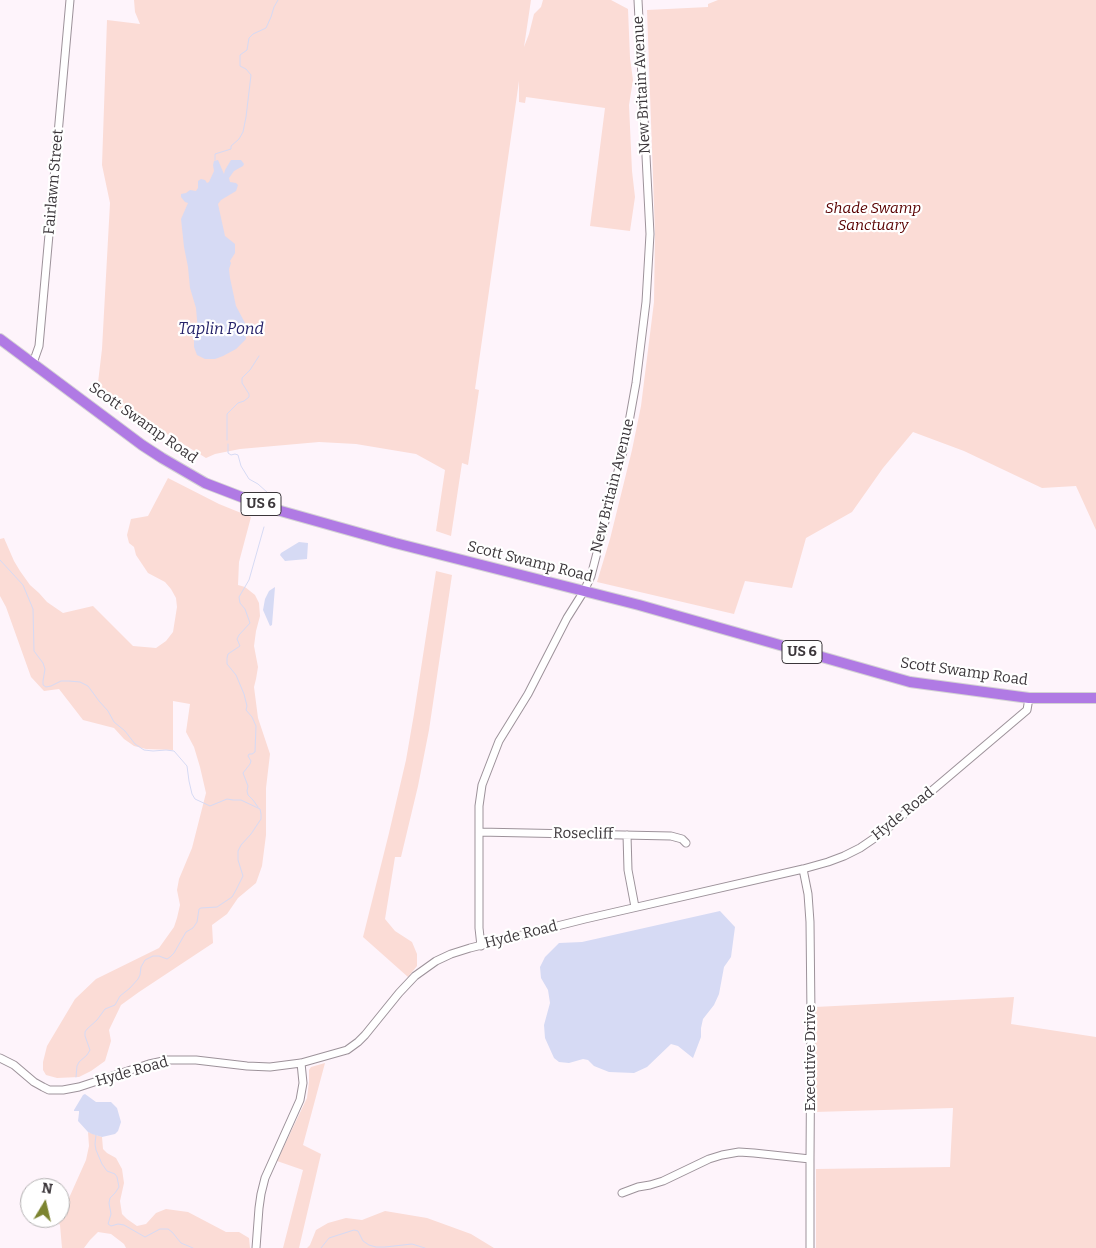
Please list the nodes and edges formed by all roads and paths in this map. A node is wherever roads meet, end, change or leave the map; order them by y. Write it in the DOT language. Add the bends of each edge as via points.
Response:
graph roads {
  1 [pos="70,0"];
  2 [pos="638,0"];
  3 [pos="0,339"];
  4 [pos="33,363"];
  5 [pos="584,591"];
  6 [pos="1029,698"];
  7 [pos="1096,698"];
  8 [pos="479,832"];
  9 [pos="627,835"];
  10 [pos="686,843"];
  11 [pos="803,869"];
  12 [pos="635,907"];
  13 [pos="480,946"];
  14 [pos="0,1058"];
  15 [pos="301,1063"];
  16 [pos="810,1159"];
  17 [pos="622,1193"];
  18 [pos="256,1248"];
  19 [pos="810,1248"];
  1 -- 4 [label="street, Fairlawn Street" via="39,346"];
  2 -- 5 [label="street, New Britain Avenue" via="650,234 646,302 625,444 591,576"];
  3 -- 4 [label="highway, Scott Swamp Road / US 6"];
  4 -- 5 [label="highway, Scott Swamp Road / US 6" via="142,445 206,484 270,508 332,526"];
  5 -- 6 [label="highway, Scott Swamp Road / US 6" via="910,682"];
  5 -- 8 [label="street, New Britain Avenue" via="497,746 482,785"];
  6 -- 7 [label="highway, Scott Swamp Road / US 6"];
  6 -- 11 [label="street, Hyde Road" via="1027,710 882,833 844,856"];
  8 -- 9 [label="street, Rosecliff"];
  8 -- 13 [label="street, New Britain Avenue"];
  9 -- 10 [label="street, Rosecliff" via="671,836"];
  9 -- 12 [label="street" via="628,870"];
  11 -- 12 [label="street, Hyde Road"];
  11 -- 16 [label="street, Executive Drive" via="810,922"];
  12 -- 13 [label="street, Hyde Road"];
  13 -- 15 [label="street, Hyde Road" via="451,954 426,968 406,985 352,1047"];
  14 -- 15 [label="street, Hyde Road" via="49,1090 70,1090 168,1060 190,1059 262,1067"];
  15 -- 18 [label="street" via="303,1083 300,1100 263,1186 258,1208"];
  16 -- 17 [label="street" via="739,1152 722,1155 663,1181"];
  16 -- 19 [label="street, Executive Drive"];
}
